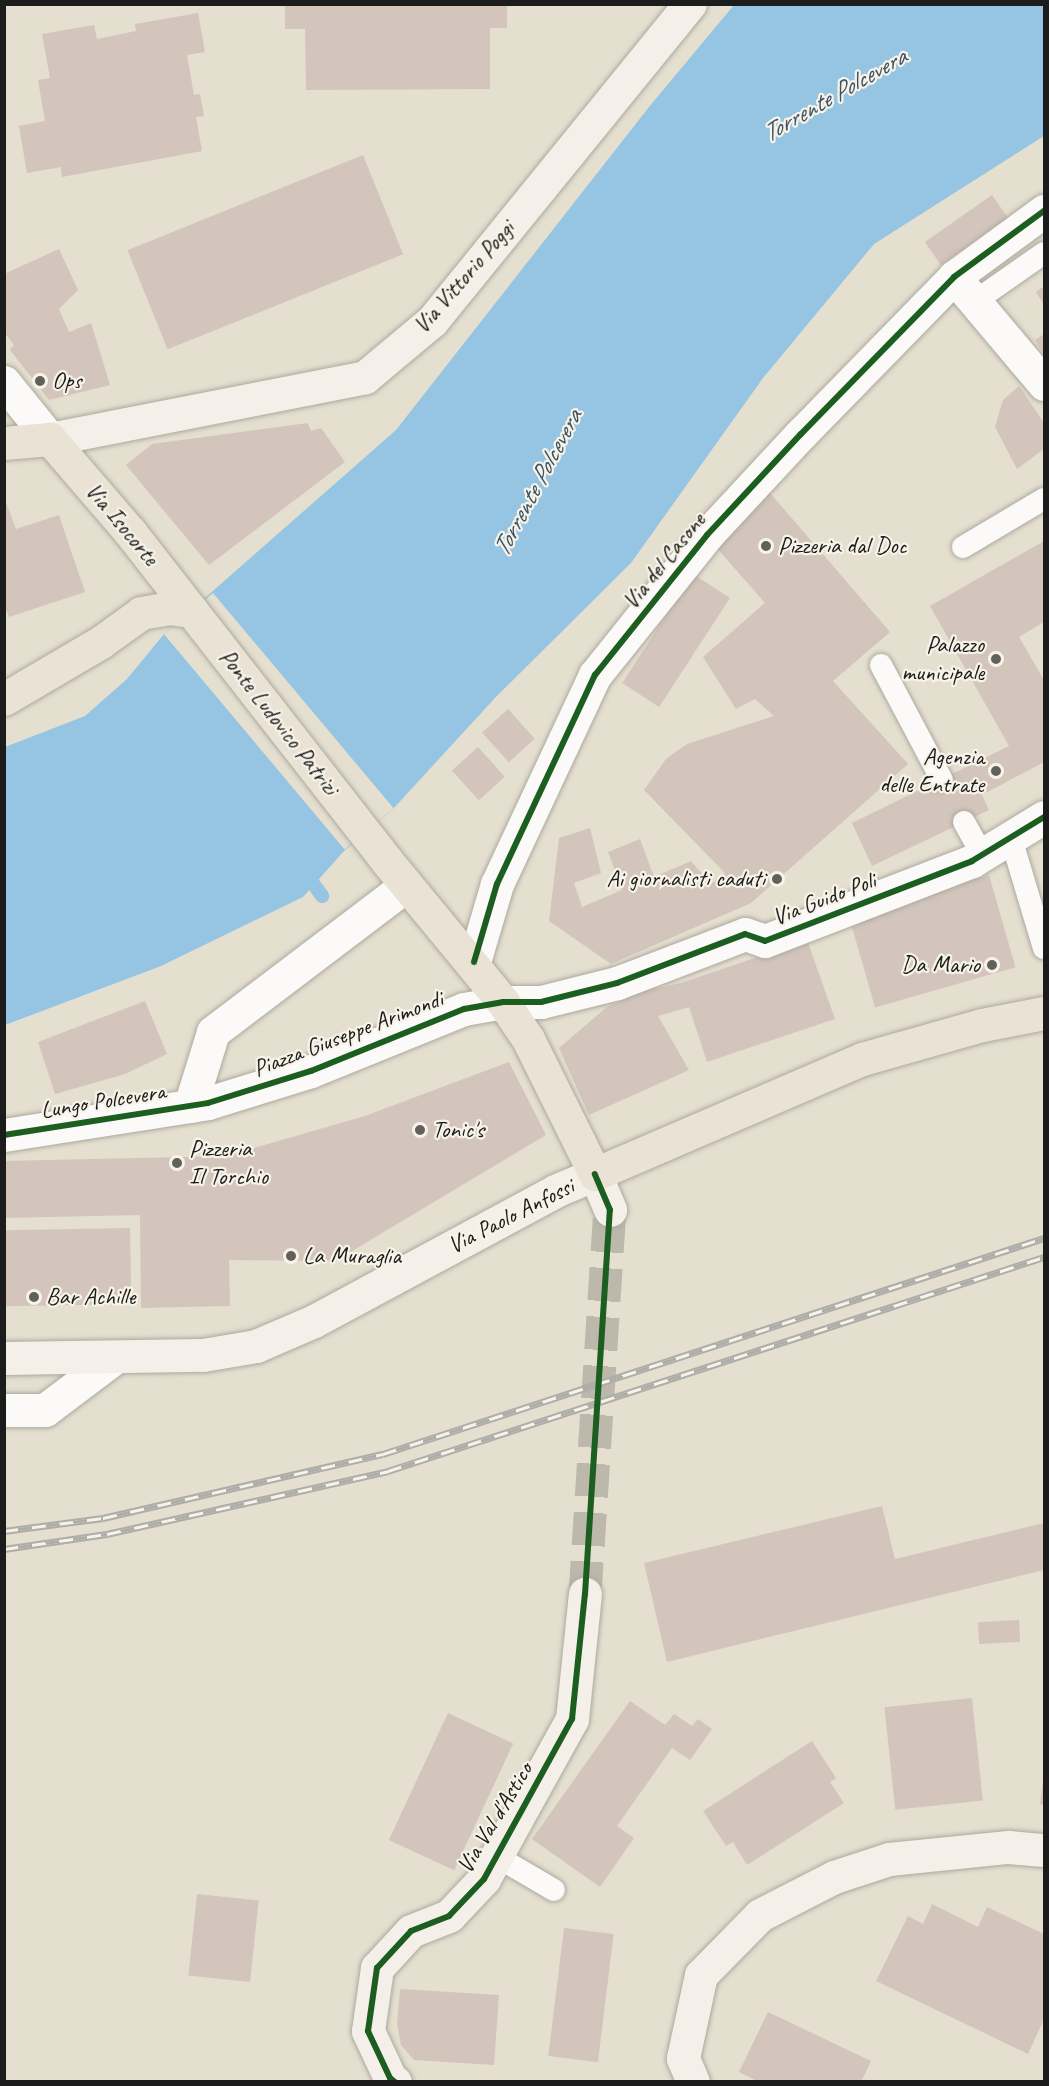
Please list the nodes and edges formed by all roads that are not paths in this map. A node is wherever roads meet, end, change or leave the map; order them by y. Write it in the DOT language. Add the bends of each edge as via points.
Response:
graph roads {
  1 [pos="690,4"];
  2 [pos="1044,211"];
  3 [pos="1044,253"];
  4 [pos="954,277"];
  5 [pos="986,294"];
  6 [pos="4,382"];
  7 [pos="1044,384"];
  8 [pos="50,439"];
  9 [pos="4,442"];
  10 [pos="1044,499"];
  11 [pos="130,532"];
  12 [pos="963,547"];
  13 [pos="192,611"];
  14 [pos="141,613"];
  15 [pos="881,665"];
  16 [pos="4,699"];
  17 [pos="942,780"];
  18 [pos="1044,818"];
  19 [pos="964,822"];
  20 [pos="1014,848"];
  21 [pos="983,856"];
  22 [pos="407,885"];
  23 [pos="1044,948"];
  24 [pos="474,962"];
  25 [pos="503,1002"];
  26 [pos="1044,1013"];
  27 [pos="199,1105"];
  28 [pos="4,1135"];
  29 [pos="595,1174"];
  30 [pos="610,1210"];
  31 [pos="4,1358"];
  32 [pos="114,1358"];
  33 [pos="4,1410"];
  34 [pos="585,1594"];
  35 [pos="1044,1850"];
  36 [pos="496,1856"];
  37 [pos="554,1890"];
  38 [pos="395,2082"];
  39 [pos="693,2082"];
  1 -- 8 [label="street, Via Vittorio Poggi" via="432,321 365,378"];
  2 -- 4 [label="street, Via del Casone"];
  3 -- 5 [label="lane"];
  4 -- 5 [label="street"];
  4 -- 24 [label="street, Via del Casone" via="707,535 595,675 497,884"];
  5 -- 7 [label="street"];
  6 -- 8 [label="street, Via Isocorte"];
  8 -- 9 [label="main road"];
  8 -- 11 [label="main road, Via Isocorte"];
  10 -- 12 [label="lane"];
  11 -- 13 [label="main road, Via Isocorte"];
  11 -- 14 [label="main road" via="141,570"];
  13 -- 14 [label="main road" via="169,608"];
  13 -- 22 [label="main road, Ponte Ludovico Patrizi"];
  14 -- 16 [label="main road" via="101,642"];
  15 -- 17 [label="lane"];
  18 -- 20 [label="street, Via Guido Poli"];
  19 -- 21 [label="lane"];
  20 -- 21 [label="street, Via Guido Poli"];
  20 -- 23 [label="lane"];
  21 -- 25 [label="street, Via Guido Poli" via="765,941 745,934 617,983 541,1002"];
  22 -- 24 [label="main road"];
  22 -- 27 [label="street" via="213,1032"];
  24 -- 25 [label="main road"];
  25 -- 27 [label="street, Piazza Giuseppe Arimondi" via="464,1009 311,1071"];
  25 -- 29 [label="main road" via="528,1039"];
  26 -- 29 [label="main road, Via Paolo Anfossi" via="982,1025 862,1059"];
  27 -- 28 [label="street, Lungo Polcevera"];
  29 -- 30 [label="street"];
  29 -- 32 [label="street, Via Paolo Anfossi" via="555,1191 314,1320 256,1346 203,1355"];
  31 -- 32 [label="street, Via Paolo Anfossi"];
  32 -- 33 [label="street" via="45,1410"];
  34 -- 36 [label="street, Via Val d'Astico" via="572,1719"];
  35 -- 39 [label="street" via="1008,1847 889,1858 834,1877 760,1915 700,1975 682,2058"];
  36 -- 37 [label="lane, Via Val d'Astico"];
  36 -- 38 [label="street, Via Val d'Astico" via="484,1879 449,1916 411,1931 377,1968 368,2031"];
}
